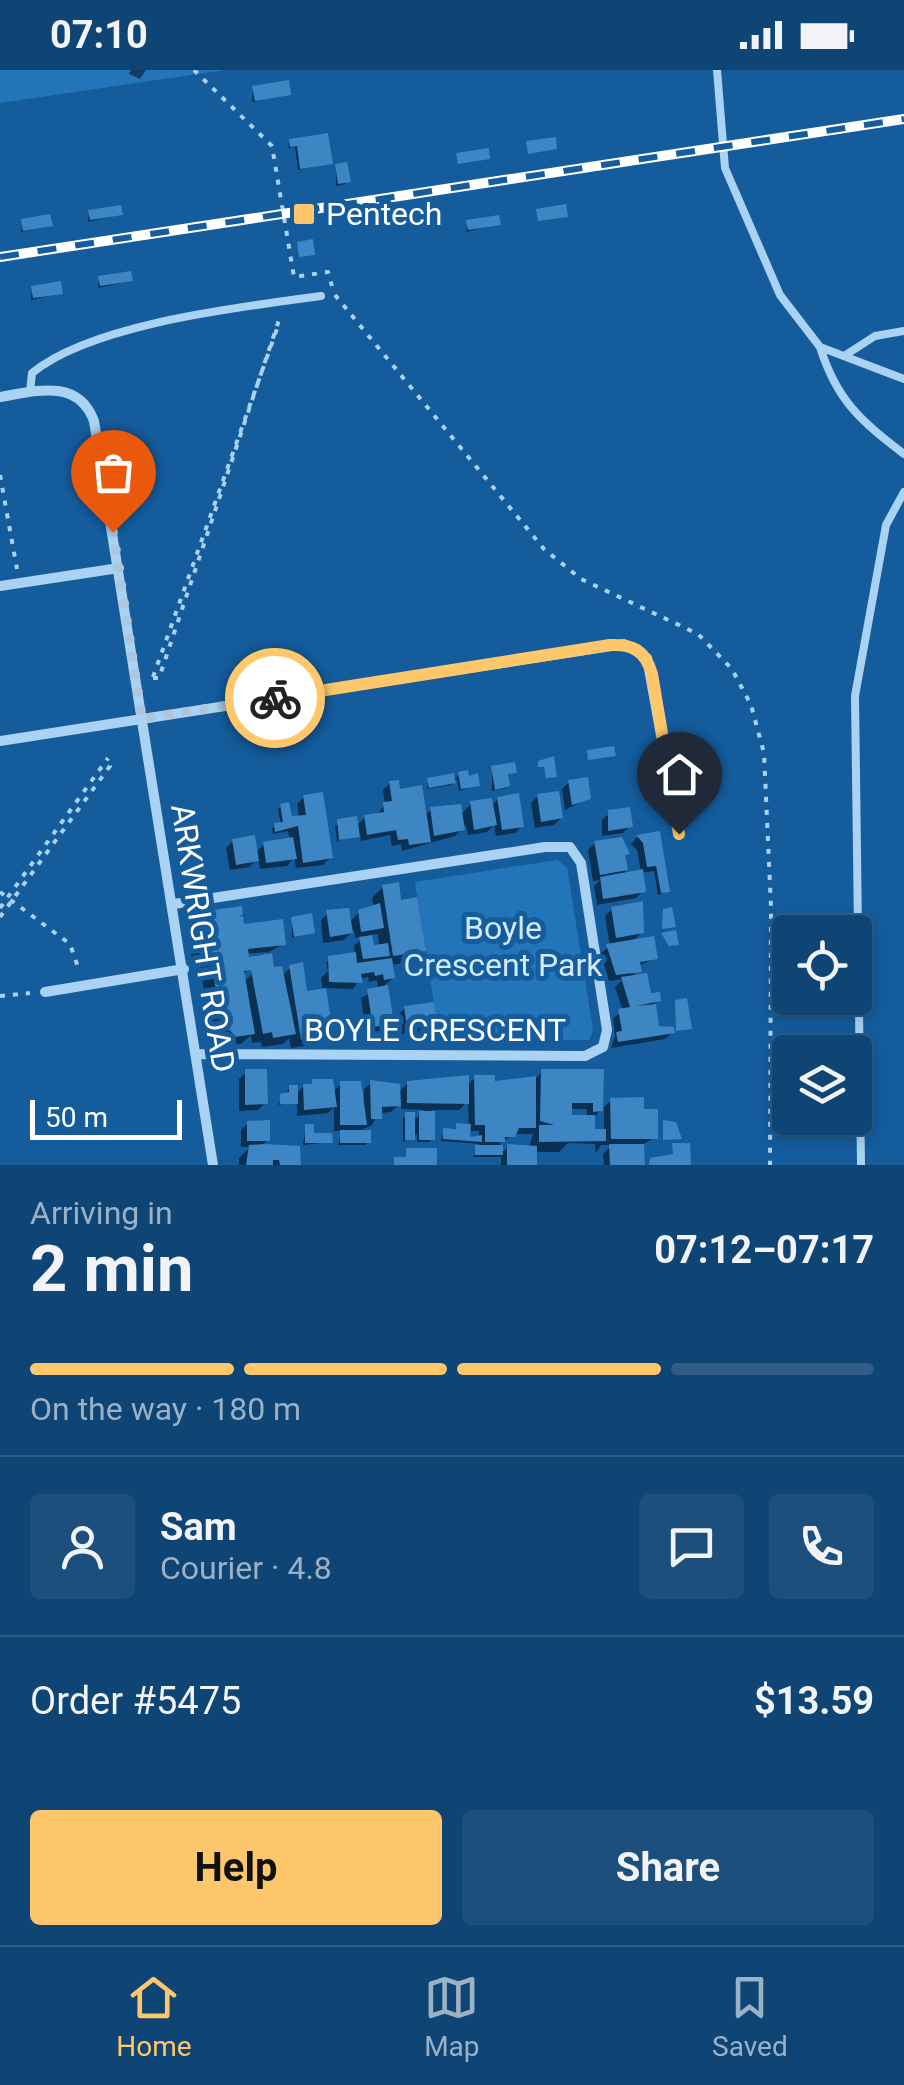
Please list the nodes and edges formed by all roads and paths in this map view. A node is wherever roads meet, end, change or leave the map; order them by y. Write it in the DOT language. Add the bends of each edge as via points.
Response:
graph roads {
  1 [pos="194,70"];
  2 [pos="717,70"];
  3 [pos="321,296"];
  4 [pos="336,297"];
  5 [pos="277,329"];
  6 [pos="904,331"];
  7 [pos="820,347"];
  8 [pos="844,356"];
  9 [pos="904,379"];
  10 [pos="30,392"];
  11 [pos="0,397"];
  12 [pos="904,454"];
  13 [pos="0,475"];
  14 [pos="904,492"];
  15 [pos="120,568"];
  16 [pos="18,584"];
  17 [pos="0,586"];
  18 [pos="153,678"];
  19 [pos="142,719"];
  20 [pos="0,741"];
  21 [pos="108,758"];
  22 [pos="679,834"];
  23 [pos="0,892"];
  24 [pos="11,898"];
  25 [pos="174,904"];
  26 [pos="0,908"];
  27 [pos="0,917"];
  28 [pos="184,969"];
  29 [pos="84,986"];
  30 [pos="45,992"];
  31 [pos="0,996"];
  32 [pos="197,1054"];
  33 [pos="213,1165"];
  34 [pos="861,1165"];
  1 -- 4 [label="path" via="272,146 294,277 328,272"];
  2 -- 7 [label="lane" via="725,168 780,295"];
  3 -- 10 [label="lane" via="222,310 82,344 32,373"];
  5 -- 18 [label="path" via="159,678"];
  6 -- 8 [label="lane" via="875,336"];
  7 -- 8 [label="lane"];
  7 -- 12 [label="lane" via="832,384 860,420"];
  8 -- 9 [label="lane"];
  10 -- 11 [label="street, ARKWRIGHT ROAD"];
  10 -- 15 [label="street, ARKWRIGHT ROAD" via="64,390 90,413"];
  13 -- 16 [label="path"];
  14 -- 34 [label="lane" via="886,524 858,660"];
  15 -- 16 [label="street"];
  15 -- 19 [label="street, ARKWRIGHT ROAD"];
  16 -- 17 [label="street"];
  19 -- 20 [label="street"];
  19 -- 22 [label="street" via="624,644 647,658"];
  19 -- 25 [label="street, ARKWRIGHT ROAD"];
  21 -- 24 [label="path"];
  23 -- 24 [label="path"];
  24 -- 26 [label="path"];
  24 -- 27 [label="path"];
  24 -- 29 [label="path" via="70,944"];
  25 -- 28 [label="street, ARKWRIGHT ROAD"];
  25 -- 32 [label="street, BOYLE CRESCENT" via="570,846 581,864 606,1030 603,1047 585,1056"];
  28 -- 29 [label="street"];
  28 -- 32 [label="street, ARKWRIGHT ROAD"];
  29 -- 30 [label="street"];
  30 -- 31 [label="path"];
  32 -- 33 [label="street, ARKWRIGHT ROAD"];
}
